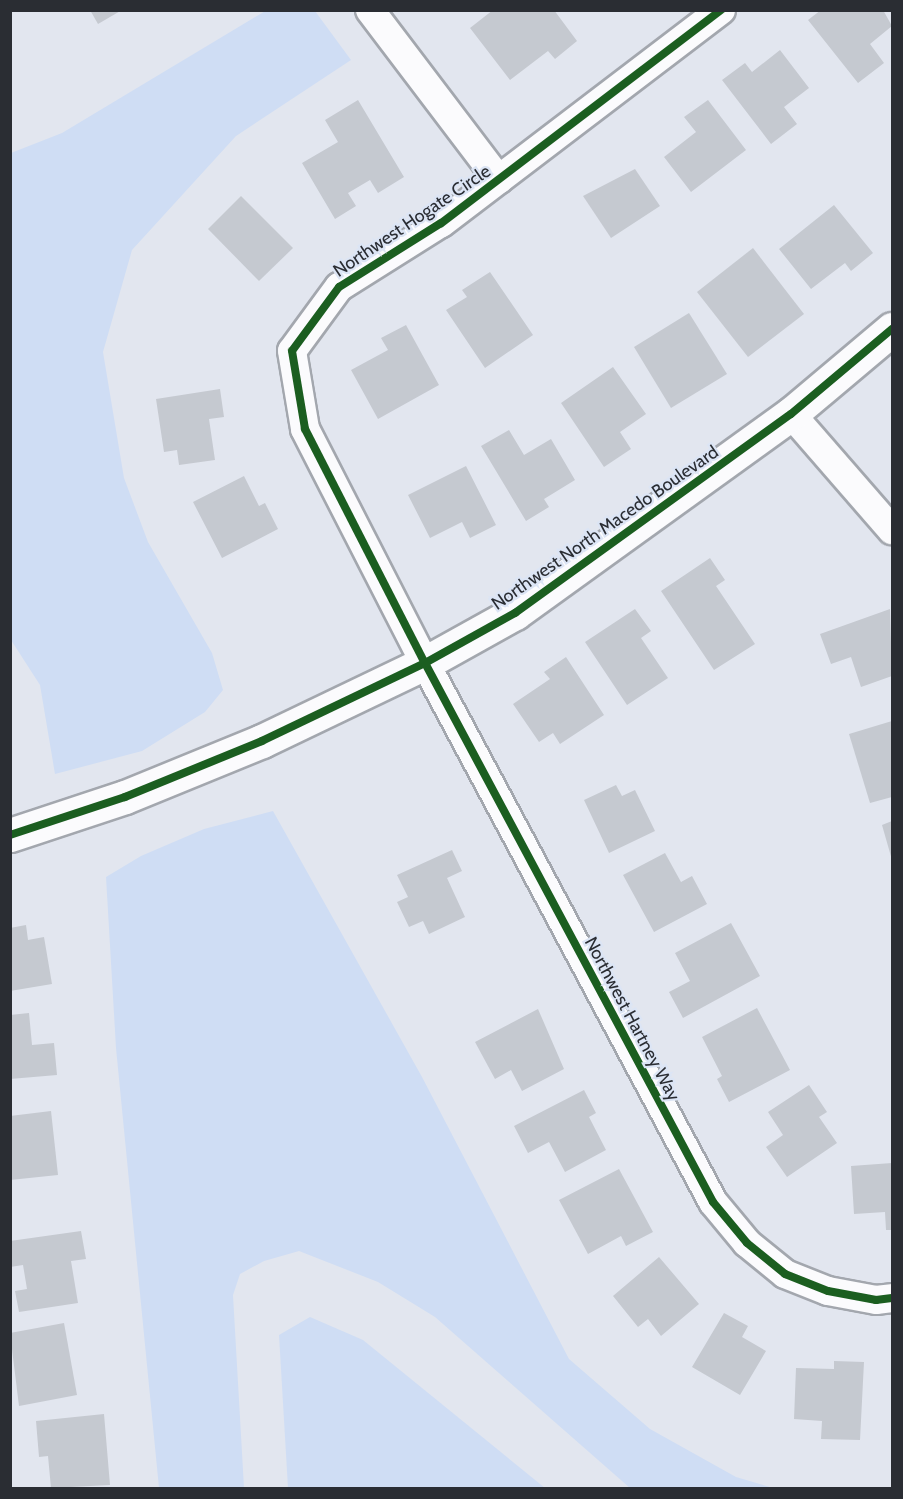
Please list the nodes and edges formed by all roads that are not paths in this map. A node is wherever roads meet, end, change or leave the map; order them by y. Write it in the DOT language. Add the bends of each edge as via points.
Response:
graph roads {
  1 [pos="370,10"];
  2 [pos="721,10"];
  3 [pos="499,180"];
  4 [pos="892,330"];
  5 [pos="791,414"];
  6 [pos="892,530"];
  7 [pos="425,663"];
  8 [pos="10,835"];
  9 [pos="892,1298"];
  1 -- 3 [label="street"];
  2 -- 3 [label="street, Northwest Hogate Circle"];
  3 -- 7 [label="street, Northwest Hogate Circle" via="441,223 339,287 292,351 305,429"];
  4 -- 5 [label="street, Northwest North Macedo Boulevard"];
  5 -- 6 [label="street"];
  5 -- 7 [label="street, Northwest North Macedo Boulevard" via="515,613"];
  7 -- 8 [label="street, Northwest North Macedo Boulevard" via="262,741 125,797"];
  7 -- 9 [label="street, Northwest Hartney Way" via="713,1202 747,1243 785,1274 828,1291 876,1300"];
}
